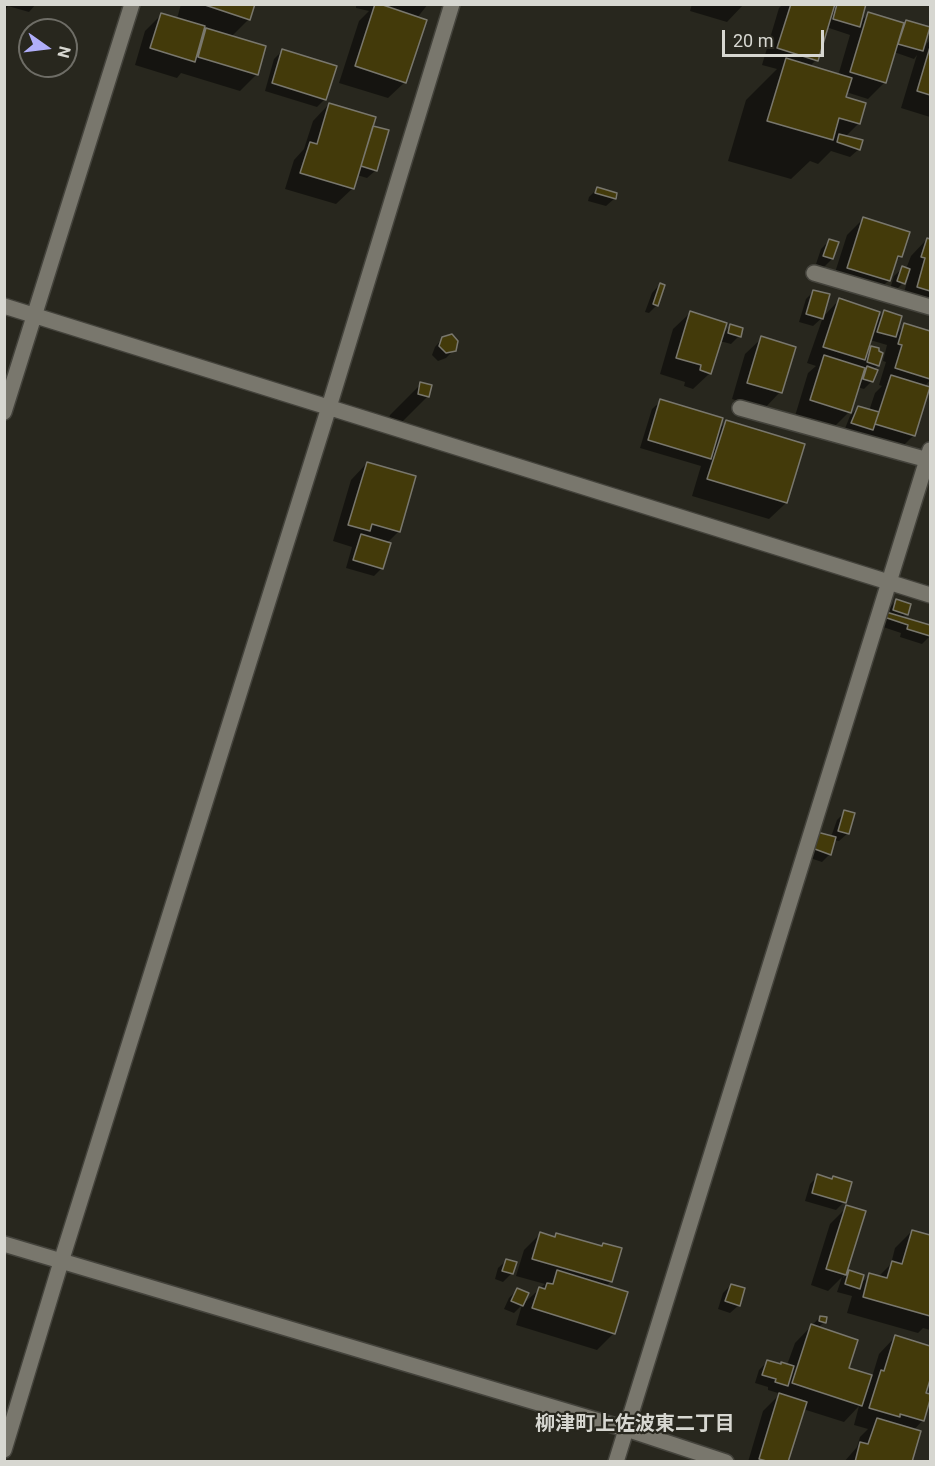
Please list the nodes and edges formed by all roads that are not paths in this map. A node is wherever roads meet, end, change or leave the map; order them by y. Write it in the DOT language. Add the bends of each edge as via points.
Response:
graph roads {
  1 [pos="132,4"];
  2 [pos="452,4"];
  3 [pos="814,273"];
  4 [pos="4,306"];
  5 [pos="930,307"];
  6 [pos="34,315"];
  7 [pos="329,407"];
  8 [pos="740,408"];
  9 [pos="4,412"];
  10 [pos="929,455"];
  11 [pos="890,582"];
  12 [pos="930,595"];
  13 [pos="4,1244"];
  14 [pos="61,1262"];
  15 [pos="626,1429"];
  16 [pos="4,1450"];
  17 [pos="616,1461"];
  18 [pos="726,1461"];
  1 -- 6 [label="street"];
  2 -- 7 [label="street"];
  3 -- 5 [label="street"];
  4 -- 6 [label="street"];
  6 -- 7 [label="street"];
  6 -- 9 [label="street"];
  7 -- 11 [label="street"];
  7 -- 14 [label="street"];
  8 -- 10 [label="street"];
  10 -- 11 [label="street"];
  11 -- 12 [label="street"];
  11 -- 15 [label="street"];
  13 -- 14 [label="street"];
  14 -- 15 [label="street"];
  14 -- 16 [label="street"];
  15 -- 17 [label="street"];
  15 -- 18 [label="street"];
}
